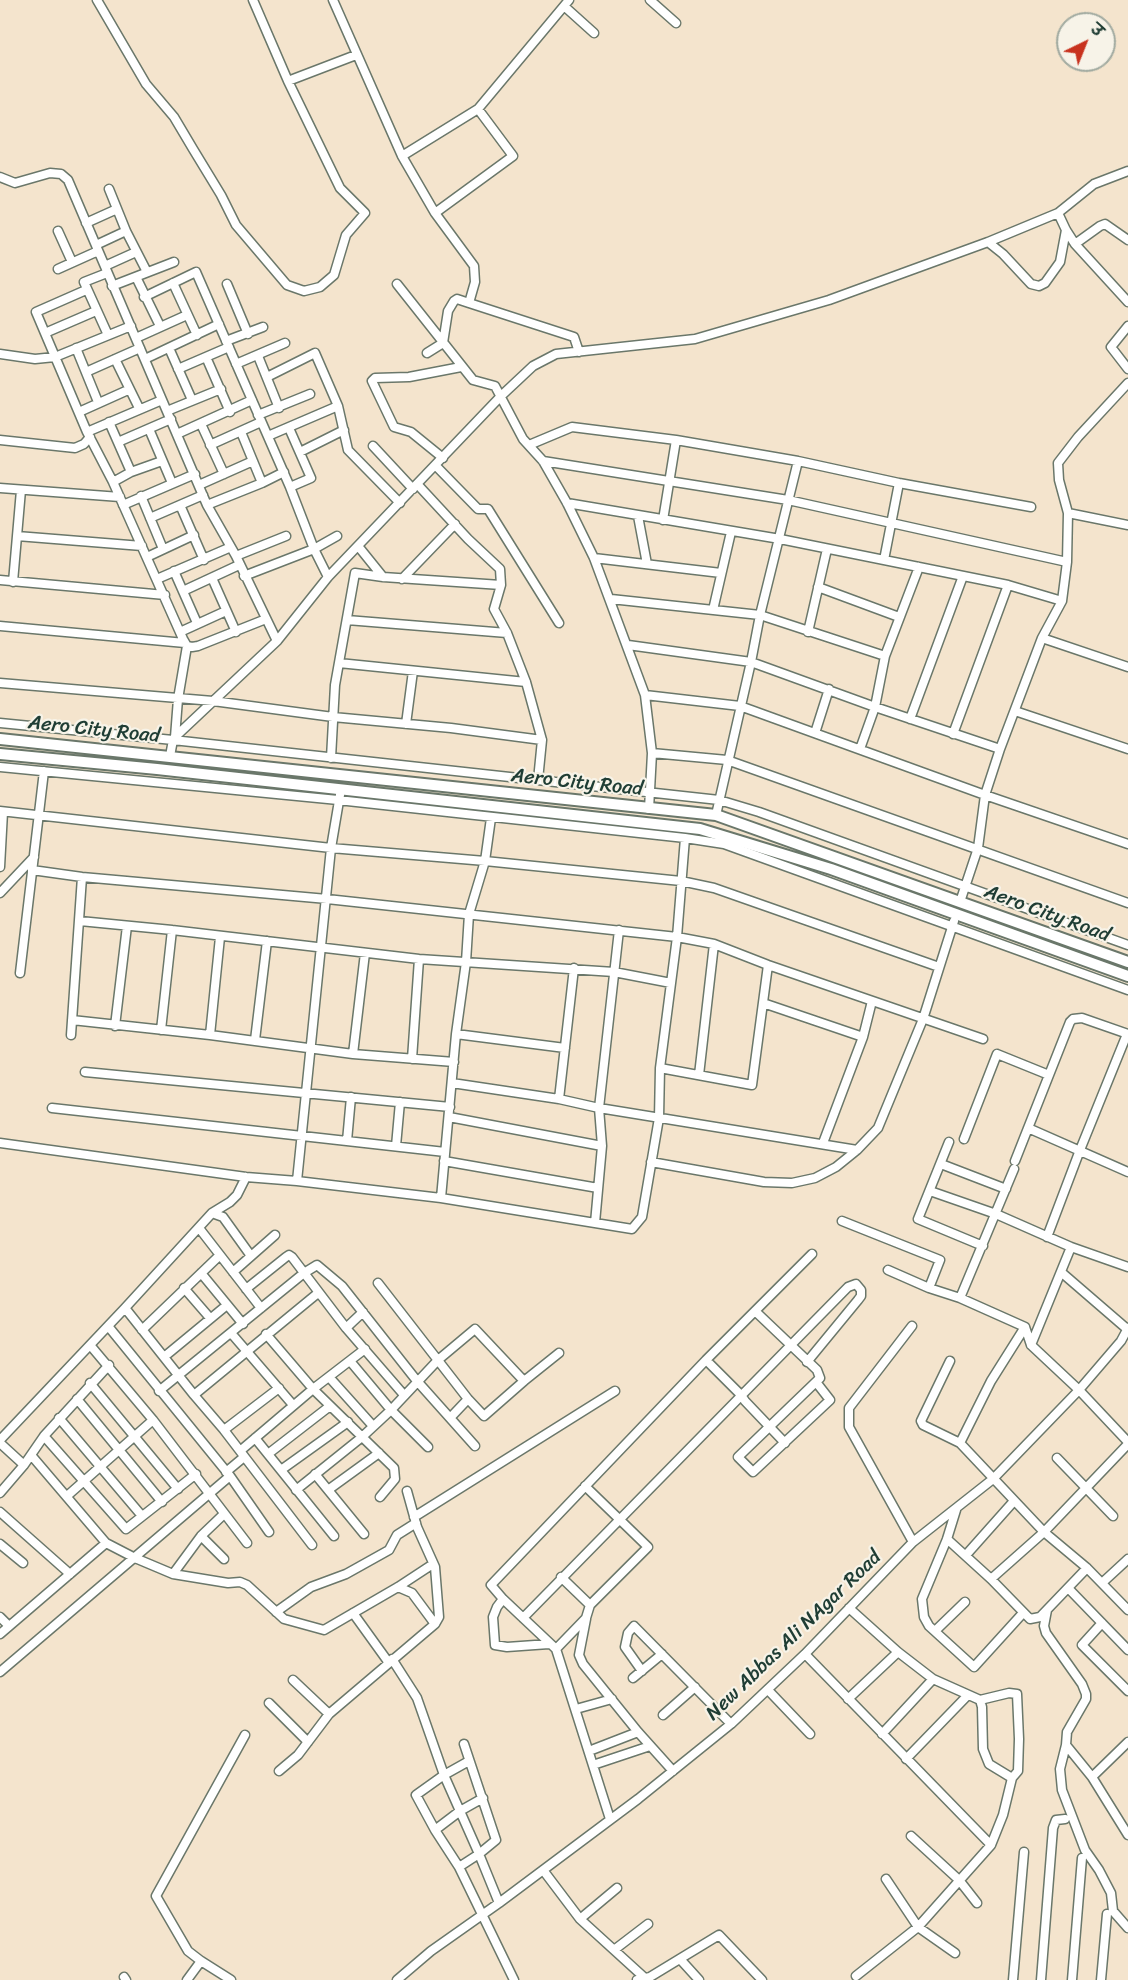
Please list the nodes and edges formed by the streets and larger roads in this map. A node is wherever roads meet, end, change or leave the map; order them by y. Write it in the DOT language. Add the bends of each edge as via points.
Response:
graph roads {
  1 [pos="97,0"];
  2 [pos="253,0"];
  3 [pos="333,0"];
  4 [pos="650,0"];
  5 [pos="566,3"];
  6 [pos="676,23"];
  7 [pos="594,33"];
  8 [pos="356,55"];
  9 [pos="288,81"];
  10 [pos="478,109"];
  11 [pos="402,156"];
  12 [pos="1128,171"];
  13 [pos="0,177"];
  14 [pos="109,189"];
  15 [pos="117,209"];
  16 [pos="435,213"];
  17 [pos="1058,213"];
  18 [pos="86,223"];
  19 [pos="1066,230"];
  20 [pos="58,231"];
  21 [pos="126,231"];
  22 [pos="1128,240"];
  23 [pos="988,242"];
  24 [pos="1075,244"];
  25 [pos="97,248"];
  26 [pos="136,252"];
  27 [pos="72,262"];
  28 [pos="174,262"];
  29 [pos="58,269"];
  30 [pos="106,269"];
  31 [pos="147,272"];
  32 [pos="136,276"];
  33 [pos="173,283"];
  34 [pos="226,284"];
  35 [pos="398,284"];
  36 [pos="112,286"];
  37 [pos="86,290"];
  38 [pos="144,297"];
  39 [pos="1128,302"];
  40 [pos="469,303"];
  41 [pos="96,311"];
  42 [pos="187,315"];
  43 [pos="219,324"];
  44 [pos="131,326"];
  45 [pos="160,326"];
  46 [pos="1128,326"];
  47 [pos="263,327"];
  48 [pos="45,333"];
  49 [pos="248,334"];
  50 [pos="108,335"];
  51 [pos="197,335"];
  52 [pos="136,338"];
  53 [pos="443,343"];
  54 [pos="227,344"];
  55 [pos="285,344"];
  56 [pos="76,348"];
  57 [pos="140,348"];
  58 [pos="169,348"];
  59 [pos="579,352"];
  60 [pos="0,354"];
  61 [pos="427,354"];
  62 [pos="258,356"];
  63 [pos="55,357"];
  64 [pos="206,357"];
  65 [pos="115,359"];
  66 [pos="145,359"];
  67 [pos="236,364"];
  68 [pos="461,367"];
  69 [pos="178,369"];
  70 [pos="1128,369"];
  71 [pos="86,372"];
  72 [pos="267,377"];
  73 [pos="1128,383"];
  74 [pos="220,389"];
  75 [pos="128,390"];
  76 [pos="310,394"];
  77 [pos="501,396"];
  78 [pos="162,400"];
  79 [pos="192,400"];
  80 [pos="252,400"];
  81 [pos="99,402"];
  82 [pos="338,406"];
  83 [pos="139,408"];
  84 [pos="279,408"];
  85 [pos="230,411"];
  86 [pos="79,412"];
  87 [pos="169,415"];
  88 [pos="260,419"];
  89 [pos="109,422"];
  90 [pos="201,424"];
  91 [pos="289,428"];
  92 [pos="149,429"];
  93 [pos="344,430"];
  94 [pos="241,432"];
  95 [pos="89,434"];
  96 [pos="177,434"];
  97 [pos="268,436"];
  98 [pos="0,440"];
  99 [pos="676,440"];
  100 [pos="118,442"];
  101 [pos="210,445"];
  102 [pos="529,445"];
  103 [pos="373,446"];
  104 [pos="300,452"];
  105 [pos="443,459"];
  106 [pos="162,461"];
  107 [pos="253,461"];
  108 [pos="543,461"];
  109 [pos="798,461"];
  110 [pos="436,466"];
  111 [pos="131,472"];
  112 [pos="284,472"];
  113 [pos="195,474"];
  114 [pos="224,474"];
  115 [pos="113,482"];
  116 [pos="669,482"];
  117 [pos="172,483"];
  118 [pos="262,483"];
  119 [pos="899,483"];
  120 [pos="200,485"];
  121 [pos="290,487"];
  122 [pos="415,487"];
  123 [pos="0,488"];
  124 [pos="21,490"];
  125 [pos="203,495"];
  126 [pos="141,496"];
  127 [pos="788,500"];
  128 [pos="122,501"];
  129 [pos="400,503"];
  130 [pos="567,503"];
  131 [pos="180,505"];
  132 [pos="207,505"];
  133 [pos="1031,507"];
  134 [pos="1068,513"];
  135 [pos="638,516"];
  136 [pos="150,518"];
  137 [pos="663,520"];
  138 [pos="891,522"];
  139 [pos="454,524"];
  140 [pos="1128,525"];
  141 [pos="732,532"];
  142 [pos="194,535"];
  143 [pos="17,536"];
  144 [pos="286,536"];
  145 [pos="337,536"];
  146 [pos="780,539"];
  147 [pos="142,546"];
  148 [pos="358,546"];
  149 [pos="231,547"];
  150 [pos="163,549"];
  151 [pos="314,549"];
  152 [pos="827,549"];
  153 [pos="147,557"];
  154 [pos="594,558"];
  155 [pos="204,560"];
  156 [pos="884,560"];
  157 [pos="238,561"];
  158 [pos="1067,562"];
  159 [pos="647,564"];
  160 [pos="919,567"];
  161 [pos="174,571"];
  162 [pos="721,573"];
  163 [pos="244,576"];
  164 [pos="963,576"];
  165 [pos="328,577"];
  166 [pos="383,577"];
  167 [pos="212,578"];
  168 [pos="157,579"];
  169 [pos="402,579"];
  170 [pos="0,580"];
  171 [pos="13,582"];
  172 [pos="501,585"];
  173 [pos="1008,585"];
  174 [pos="818,587"];
  175 [pos="183,591"];
  176 [pos="165,596"];
  177 [pos="610,599"];
  178 [pos="1062,602"];
  179 [pos="713,610"];
  180 [pos="226,611"];
  181 [pos="760,615"];
  182 [pos="899,617"];
  183 [pos="266,619"];
  184 [pos="347,620"];
  185 [pos="197,623"];
  186 [pos="559,623"];
  187 [pos="0,626"];
  188 [pos="180,632"];
  189 [pos="236,632"];
  190 [pos="808,632"];
  191 [pos="507,633"];
  192 [pos="1042,638"];
  193 [pos="277,641"];
  194 [pos="186,644"];
  195 [pos="628,645"];
  196 [pos="885,656"];
  197 [pos="751,662"];
  198 [pos="339,663"];
  199 [pos="1128,667"];
  200 [pos="412,671"];
  201 [pos="526,682"];
  202 [pos="0,683"];
  203 [pos="829,689"];
  204 [pos="645,695"];
  205 [pos="178,699"];
  206 [pos="213,701"];
  207 [pos="740,706"];
  208 [pos="874,707"];
  209 [pos="1015,711"];
  210 [pos="333,717"];
  211 [pos="909,719"];
  212 [pos="0,723"];
  213 [pos="406,724"];
  214 [pos="815,733"];
  215 [pos="953,734"];
  216 [pos="0,739"];
  217 [pos="174,739"];
  218 [pos="542,740"];
  219 [pos="860,749"];
  220 [pos="1000,749"];
  221 [pos="1128,749"];
  222 [pos="652,753"];
  223 [pos="0,754"];
  224 [pos="170,756"];
  225 [pos="331,758"];
  226 [pos="727,760"];
  227 [pos="0,767"];
  228 [pos="44,771"];
  229 [pos="538,780"];
  230 [pos="341,789"];
  231 [pos="496,792"];
  232 [pos="650,792"];
  233 [pos="985,795"];
  234 [pos="338,800"];
  235 [pos="719,800"];
  236 [pos="649,809"];
  237 [pos="2,811"];
  238 [pos="492,812"];
  239 [pos="40,815"];
  240 [pos="716,815"];
  241 [pos="685,838"];
  242 [pos="1128,844"];
  243 [pos="332,848"];
  244 [pos="978,848"];
  245 [pos="34,857"];
  246 [pos="485,861"];
  247 [pos="0,867"];
  248 [pos="32,870"];
  249 [pos="82,877"];
  250 [pos="681,881"];
  251 [pos="965,886"];
  252 [pos="0,893"];
  253 [pos="327,899"];
  254 [pos="960,902"];
  255 [pos="1128,903"];
  256 [pos="469,914"];
  257 [pos="955,920"];
  258 [pos="80,921"];
  259 [pos="127,926"];
  260 [pos="172,930"];
  261 [pos="619,930"];
  262 [pos="220,937"];
  263 [pos="677,937"];
  264 [pos="267,941"];
  265 [pos="714,944"];
  266 [pos="1128,945"];
  267 [pos="322,948"];
  268 [pos="365,953"];
  269 [pos="419,959"];
  270 [pos="466,962"];
  271 [pos="1128,962"];
  272 [pos="768,965"];
  273 [pos="939,967"];
  274 [pos="574,968"];
  275 [pos="614,972"];
  276 [pos="20,974"];
  277 [pos="1128,976"];
  278 [pos="671,983"];
  279 [pos="1128,990"];
  280 [pos="872,1001"];
  281 [pos="763,1003"];
  282 [pos="922,1019"];
  283 [pos="72,1020"];
  284 [pos="115,1026"];
  285 [pos="161,1030"];
  286 [pos="456,1034"];
  287 [pos="1127,1034"];
  288 [pos="71,1035"];
  289 [pos="210,1035"];
  290 [pos="863,1037"];
  291 [pos="983,1039"];
  292 [pos="255,1040"];
  293 [pos="311,1048"];
  294 [pos="565,1048"];
  295 [pos="353,1054"];
  296 [pos="412,1059"];
  297 [pos="454,1062"];
  298 [pos="660,1068"];
  299 [pos="85,1071"];
  300 [pos="699,1075"];
  301 [pos="1049,1075"];
  302 [pos="452,1083"];
  303 [pos="307,1093"];
  304 [pos="351,1097"];
  305 [pos="560,1099"];
  306 [pos="399,1102"];
  307 [pos="450,1107"];
  308 [pos="52,1108"];
  309 [pos="599,1108"];
  310 [pos="448,1117"];
  311 [pos="658,1118"];
  312 [pos="1028,1128"];
  313 [pos="302,1137"];
  314 [pos="964,1139"];
  315 [pos="347,1141"];
  316 [pos="949,1142"];
  317 [pos="0,1143"];
  318 [pos="823,1143"];
  319 [pos="396,1146"];
  320 [pos="602,1146"];
  321 [pos="857,1150"];
  322 [pos="1080,1150"];
  323 [pos="444,1157"];
  324 [pos="651,1162"];
  325 [pos="941,1164"];
  326 [pos="1128,1172"];
  327 [pos="246,1177"];
  328 [pos="297,1181"];
  329 [pos="598,1188"];
  330 [pos="1006,1189"];
  331 [pos="930,1191"];
  332 [pos="441,1198"];
  333 [pos="212,1213"];
  334 [pos="996,1214"];
  335 [pos="842,1221"];
  336 [pos="595,1223"];
  337 [pos="199,1228"];
  338 [pos="275,1235"];
  339 [pos="1047,1237"];
  340 [pos="983,1246"];
  341 [pos="1071,1247"];
  342 [pos="812,1254"];
  343 [pos="220,1255"];
  344 [pos="251,1256"];
  345 [pos="1128,1267"];
  346 [pos="888,1270"];
  347 [pos="233,1272"];
  348 [pos="1061,1272"];
  349 [pos="201,1273"];
  350 [pos="304,1273"];
  351 [pos="378,1283"];
  352 [pos="184,1288"];
  353 [pos="929,1288"];
  354 [pos="246,1289"];
  355 [pos="318,1293"];
  356 [pos="960,1298"];
  357 [pos="227,1305"];
  358 [pos="125,1308"];
  359 [pos="261,1308"];
  360 [pos="755,1311"];
  361 [pos="363,1312"];
  362 [pos="210,1318"];
  363 [pos="243,1324"];
  364 [pos="108,1326"];
  365 [pos="912,1326"];
  366 [pos="1025,1327"];
  367 [pos="346,1328"];
  368 [pos="1127,1328"];
  369 [pos="142,1330"];
  370 [pos="231,1333"];
  371 [pos="266,1334"];
  372 [pos="90,1344"];
  373 [pos="1125,1344"];
  374 [pos="1031,1345"];
  375 [pos="790,1346"];
  376 [pos="365,1348"];
  377 [pos="248,1351"];
  378 [pos="559,1353"];
  379 [pos="165,1357"];
  380 [pos="438,1360"];
  381 [pos="706,1360"];
  382 [pos="350,1361"];
  383 [pos="950,1361"];
  384 [pos="807,1362"];
  385 [pos="109,1365"];
  386 [pos="178,1375"];
  387 [pos="329,1377"];
  388 [pos="417,1381"];
  389 [pos="524,1381"];
  390 [pos="816,1382"];
  391 [pos="90,1383"];
  392 [pos="279,1388"];
  393 [pos="313,1389"];
  394 [pos="1079,1390"];
  395 [pos="159,1391"];
  396 [pos="615,1391"];
  397 [pos="194,1395"];
  398 [pos="404,1395"];
  399 [pos="741,1395"];
  400 [pos="76,1399"];
  401 [pos="468,1399"];
  402 [pos="293,1406"];
  403 [pos="330,1406"];
  404 [pos="391,1410"];
  405 [pos="59,1418"];
  406 [pos="450,1418"];
  407 [pos="153,1420"];
  408 [pos="348,1422"];
  409 [pos="373,1426"];
  410 [pos="770,1427"];
  411 [pos="224,1430"];
  412 [pos="44,1436"];
  413 [pos="135,1437"];
  414 [pos="362,1437"];
  415 [pos="255,1438"];
  416 [pos="0,1441"];
  417 [pos="785,1443"];
  418 [pos="960,1443"];
  419 [pos="1128,1443"];
  420 [pos="475,1446"];
  421 [pos="428,1447"];
  422 [pos="119,1450"];
  423 [pos="379,1453"];
  424 [pos="242,1454"];
  425 [pos="268,1454"];
  426 [pos="31,1455"];
  427 [pos="1057,1458"];
  428 [pos="24,1465"];
  429 [pos="100,1466"];
  430 [pos="280,1470"];
  431 [pos="196,1474"];
  432 [pos="228,1474"];
  433 [pos="315,1474"];
  434 [pos="993,1479"];
  435 [pos="84,1482"];
  436 [pos="585,1486"];
  437 [pos="1086,1488"];
  438 [pos="178,1489"];
  439 [pos="296,1490"];
  440 [pos="328,1490"];
  441 [pos="406,1491"];
  442 [pos="0,1493"];
  443 [pos="209,1493"];
  444 [pos="67,1496"];
  445 [pos="380,1497"];
  446 [pos="1014,1501"];
  447 [pos="162,1502"];
  448 [pos="956,1510"];
  449 [pos="0,1512"];
  450 [pos="224,1514"];
  451 [pos="142,1516"];
  452 [pos="1113,1516"];
  453 [pos="619,1518"];
  454 [pos="415,1520"];
  455 [pos="269,1532"];
  456 [pos="1044,1532"];
  457 [pos="364,1534"];
  458 [pos="201,1536"];
  459 [pos="334,1536"];
  460 [pos="947,1539"];
  461 [pos="914,1542"];
  462 [pos="106,1543"];
  463 [pos="247,1543"];
  464 [pos="0,1544"];
  465 [pos="312,1545"];
  466 [pos="966,1555"];
  467 [pos="135,1558"];
  468 [pos="224,1559"];
  469 [pos="1128,1559"];
  470 [pos="23,1563"];
  471 [pos="434,1564"];
  472 [pos="1087,1568"];
  473 [pos="70,1574"];
  474 [pos="173,1574"];
  475 [pos="561,1577"];
  476 [pos="991,1580"];
  477 [pos="1102,1584"];
  478 [pos="398,1587"];
  479 [pos="1068,1588"];
  480 [pos="503,1599"];
  481 [pos="965,1602"];
  482 [pos="590,1605"];
  483 [pos="849,1608"];
  484 [pos="1047,1610"];
  485 [pos="1128,1610"];
  486 [pos="276,1612"];
  487 [pos="353,1613"];
  488 [pos="1023,1613"];
  489 [pos="0,1617"];
  490 [pos="586,1617"];
  491 [pos="523,1618"];
  492 [pos="1102,1623"];
  493 [pos="435,1624"];
  494 [pos="9,1626"];
  495 [pos="935,1631"];
  496 [pos="0,1634"];
  497 [pos="552,1646"];
  498 [pos="1128,1650"];
  499 [pos="898,1652"];
  500 [pos="662,1654"];
  501 [pos="805,1654"];
  502 [pos="391,1661"];
  503 [pos="642,1671"];
  504 [pos="0,1672"];
  505 [pos="633,1678"];
  506 [pos="933,1679"];
  507 [pos="293,1680"];
  508 [pos="695,1687"];
  509 [pos="768,1690"];
  510 [pos="1128,1691"];
  511 [pos="968,1695"];
  512 [pos="612,1699"];
  513 [pos="848,1699"];
  514 [pos="980,1700"];
  515 [pos="269,1703"];
  516 [pos="576,1709"];
  517 [pos="329,1714"];
  518 [pos="663,1714"];
  519 [pos="731,1724"];
  520 [pos="638,1732"];
  521 [pos="810,1734"];
  522 [pos="882,1734"];
  523 [pos="246,1735"];
  524 [pos="308,1742"];
  525 [pos="1128,1742"];
  526 [pos="464,1744"];
  527 [pos="1066,1745"];
  528 [pos="650,1746"];
  529 [pos="1121,1750"];
  530 [pos="589,1751"];
  531 [pos="906,1759"];
  532 [pos="1128,1759"];
  533 [pos="469,1761"];
  534 [pos="593,1765"];
  535 [pos="279,1771"];
  536 [pos="673,1771"];
  537 [pos="444,1775"];
  538 [pos="1092,1777"];
  539 [pos="1012,1778"];
  540 [pos="483,1798"];
  541 [pos="460,1811"];
  542 [pos="1065,1819"];
  543 [pos="610,1820"];
  544 [pos="435,1830"];
  545 [pos="1128,1834"];
  546 [pos="911,1836"];
  547 [pos="991,1845"];
  548 [pos="1024,1852"];
  549 [pos="479,1854"];
  550 [pos="1082,1858"];
  551 [pos="459,1867"];
  552 [pos="543,1870"];
  553 [pos="886,1879"];
  554 [pos="959,1880"];
  555 [pos="617,1888"];
  556 [pos="977,1903"];
  557 [pos="499,1904"];
  558 [pos="1107,1914"];
  559 [pos="483,1915"];
  560 [pos="580,1919"];
  561 [pos="648,1924"];
  562 [pos="918,1927"];
  563 [pos="1128,1928"];
  564 [pos="614,1950"];
  565 [pos="955,1953"];
  566 [pos="680,1959"];
  567 [pos="201,1961"];
  568 [pos="856,1976"];
  569 [pos="402,1978"];
  570 [pos="187,1980"];
  571 [pos="231,1980"];
  572 [pos="514,1980"];
  573 [pos="643,1980"];
  574 [pos="699,1980"];
  575 [pos="762,1980"];
  576 [pos="1013,1980"];
  577 [pos="1041,1980"];
  578 [pos="1072,1980"];
  579 [pos="1101,1980"];
  1 -- 9 [label="street" via="146,84 184,133 236,225 287,285 304,291 320,287 334,275 346,236 365,213 340,188"];
  2 -- 9 [label="street"];
  3 -- 8 [label="street"];
  4 -- 6 [label="street"];
  5 -- 7 [label="street"];
  5 -- 10 [label="street"];
  8 -- 9 [label="street"];
  8 -- 11 [label="street"];
  10 -- 11 [label="street"];
  10 -- 16 [label="street" via="513,156"];
  11 -- 16 [label="street"];
  12 -- 17 [label="street" via="1094,184"];
  13 -- 18 [label="street" via="15,183 50,173 61,174 68,180"];
  14 -- 15 [label="street"];
  15 -- 18 [label="street"];
  15 -- 21 [label="street"];
  16 -- 40 [label="street" via="474,266"];
  17 -- 19 [label="street"];
  17 -- 23 [label="street"];
  18 -- 25 [label="street"];
  19 -- 23 [label="street" via="1060,262 1039,286 1031,284"];
  19 -- 24 [label="street"];
  20 -- 27 [label="street"];
  21 -- 25 [label="street"];
  21 -- 26 [label="street"];
  22 -- 24 [label="street" via="1105,224"];
  23 -- 59 [label="street" via="828,300 695,339"];
  24 -- 39 [label="street"];
  25 -- 27 [label="street"];
  25 -- 30 [label="street"];
  26 -- 30 [label="street"];
  26 -- 31 [label="street"];
  27 -- 29 [label="street"];
  28 -- 31 [label="street"];
  30 -- 36 [label="street"];
  30 -- 37 [label="street" via="84,282"];
  31 -- 32 [label="street"];
  32 -- 36 [label="street"];
  32 -- 38 [label="street"];
  33 -- 38 [label="street"];
  33 -- 42 [label="street"];
  33 -- 43 [label="street" via="196,272"];
  34 -- 49 [label="street"];
  35 -- 53 [label="street"];
  36 -- 44 [label="street"];
  37 -- 41 [label="street"];
  37 -- 48 [label="street" via="36,312"];
  38 -- 45 [label="street"];
  40 -- 53 [label="street" via="454,301 448,311"];
  40 -- 59 [label="street" via="574,337"];
  41 -- 48 [label="street"];
  41 -- 50 [label="street"];
  42 -- 45 [label="street"];
  42 -- 51 [label="street"];
  43 -- 51 [label="street"];
  43 -- 54 [label="street"];
  44 -- 50 [label="street"];
  44 -- 52 [label="street"];
  45 -- 52 [label="street"];
  46 -- 70 [label="street" via="1111,347"];
  47 -- 49 [label="street"];
  48 -- 63 [label="street"];
  49 -- 54 [label="street"];
  50 -- 56 [label="street"];
  51 -- 58 [label="street"];
  52 -- 57 [label="street"];
  53 -- 61 [label="street"];
  53 -- 68 [label="street"];
  54 -- 64 [label="street"];
  54 -- 67 [label="street"];
  55 -- 62 [label="street"];
  56 -- 63 [label="street"];
  56 -- 71 [label="street"];
  57 -- 65 [label="street"];
  57 -- 66 [label="street"];
  58 -- 66 [label="street"];
  58 -- 69 [label="street"];
  59 -- 77 [label="street" via="556,354 533,366"];
  60 -- 63 [label="street" via="35,359"];
  62 -- 67 [label="street"];
  62 -- 72 [label="street"];
  63 -- 86 [label="street"];
  64 -- 69 [label="street"];
  64 -- 74 [label="street"];
  65 -- 71 [label="street"];
  65 -- 75 [label="street"];
  66 -- 78 [label="street"];
  67 -- 80 [label="street"];
  68 -- 77 [label="street" via="473,380 495,386"];
  68 -- 105 [label="street" via="372,381 394,427 411,432"];
  69 -- 79 [label="street"];
  71 -- 81 [label="street"];
  72 -- 82 [label="street" via="315,353"];
  72 -- 84 [label="street"];
  73 -- 134 [label="street" via="1058,463"];
  74 -- 79 [label="street"];
  74 -- 85 [label="street"];
  75 -- 81 [label="street"];
  75 -- 83 [label="street"];
  76 -- 84 [label="street"];
  77 -- 102 [label="street"];
  77 -- 105 [label="street"];
  78 -- 83 [label="street"];
  78 -- 87 [label="street"];
  79 -- 87 [label="street"];
  80 -- 85 [label="street"];
  80 -- 88 [label="street"];
  81 -- 86 [label="street"];
  82 -- 91 [label="street"];
  82 -- 93 [label="street"];
  83 -- 89 [label="street"];
  84 -- 88 [label="street"];
  85 -- 90 [label="street"];
  86 -- 95 [label="street"];
  87 -- 92 [label="street"];
  87 -- 96 [label="street"];
  88 -- 94 [label="street"];
  88 -- 97 [label="street"];
  89 -- 95 [label="street"];
  89 -- 100 [label="street"];
  90 -- 96 [label="street"];
  90 -- 101 [label="street"];
  91 -- 97 [label="street"];
  91 -- 104 [label="street"];
  92 -- 100 [label="street"];
  92 -- 106 [label="street"];
  93 -- 104 [label="street"];
  93 -- 129 [label="street" via="348,450"];
  94 -- 101 [label="street"];
  94 -- 107 [label="street"];
  95 -- 98 [label="street" via="84,444 75,448"];
  95 -- 115 [label="street"];
  96 -- 113 [label="street"];
  97 -- 112 [label="street"];
  99 -- 102 [label="street" via="572,426"];
  99 -- 109 [label="street"];
  99 -- 116 [label="street"];
  100 -- 111 [label="street"];
  101 -- 114 [label="street"];
  102 -- 108 [label="street"];
  103 -- 122 [label="street"];
  104 -- 121 [label="street" via="311,478"];
  105 -- 110 [label="street"];
  106 -- 111 [label="street"];
  106 -- 117 [label="street"];
  107 -- 114 [label="street"];
  107 -- 118 [label="street"];
  108 -- 116 [label="street"];
  108 -- 130 [label="street"];
  109 -- 119 [label="street"];
  109 -- 127 [label="street"];
  110 -- 122 [label="street"];
  110 -- 186 [label="street" via="478,508 488,509"];
  111 -- 115 [label="street"];
  112 -- 118 [label="street"];
  112 -- 121 [label="street"];
  113 -- 117 [label="street"];
  113 -- 120 [label="street"];
  114 -- 120 [label="street"];
  115 -- 128 [label="street"];
  116 -- 127 [label="street"];
  116 -- 137 [label="street"];
  117 -- 126 [label="street"];
  118 -- 132 [label="street"];
  119 -- 133 [label="street"];
  119 -- 138 [label="street"];
  120 -- 125 [label="street"];
  121 -- 151 [label="street"];
  122 -- 129 [label="street"];
  122 -- 139 [label="street"];
  123 -- 124 [label="street"];
  124 -- 128 [label="street"];
  124 -- 143 [label="street"];
  125 -- 131 [label="street"];
  125 -- 132 [label="street"];
  126 -- 128 [label="street"];
  126 -- 136 [label="street"];
  127 -- 138 [label="street"];
  127 -- 146 [label="street"];
  128 -- 147 [label="street"];
  129 -- 148 [label="street"];
  130 -- 135 [label="street"];
  130 -- 154 [label="street"];
  131 -- 136 [label="street"];
  131 -- 142 [label="street"];
  132 -- 149 [label="street"];
  134 -- 140 [label="street"];
  134 -- 158 [label="street"];
  135 -- 137 [label="street"];
  135 -- 159 [label="street"];
  136 -- 150 [label="street"];
  137 -- 141 [label="street"];
  138 -- 156 [label="street"];
  138 -- 158 [label="street"];
  139 -- 169 [label="street"];
  139 -- 172 [label="street" via="500,569"];
  141 -- 146 [label="street"];
  141 -- 162 [label="street"];
  142 -- 150 [label="street"];
  142 -- 155 [label="street"];
  143 -- 147 [label="street"];
  143 -- 171 [label="street"];
  144 -- 157 [label="street"];
  145 -- 151 [label="street"];
  146 -- 152 [label="street"];
  146 -- 181 [label="street"];
  147 -- 153 [label="street"];
  148 -- 165 [label="street"];
  148 -- 166 [label="street"];
  149 -- 155 [label="street"];
  149 -- 157 [label="street"];
  150 -- 153 [label="street"];
  151 -- 163 [label="street"];
  151 -- 165 [label="street"];
  152 -- 156 [label="street"];
  152 -- 174 [label="street"];
  153 -- 168 [label="street"];
  154 -- 159 [label="street"];
  154 -- 177 [label="street"];
  155 -- 161 [label="street"];
  156 -- 160 [label="street"];
  157 -- 163 [label="street"];
  157 -- 167 [label="street"];
  158 -- 178 [label="street"];
  159 -- 162 [label="street"];
  160 -- 164 [label="street"];
  160 -- 182 [label="street"];
  161 -- 168 [label="street"];
  161 -- 175 [label="street"];
  162 -- 179 [label="street"];
  163 -- 183 [label="street"];
  164 -- 173 [label="street"];
  164 -- 211 [label="street"];
  165 -- 193 [label="street"];
  166 -- 169 [label="street"];
  166 -- 184 [label="street" via="355,573"];
  167 -- 175 [label="street"];
  167 -- 180 [label="street"];
  168 -- 176 [label="street"];
  169 -- 172 [label="street"];
  170 -- 171 [label="street"];
  171 -- 176 [label="street"];
  172 -- 191 [label="street" via="494,609"];
  173 -- 178 [label="street"];
  173 -- 215 [label="street"];
  174 -- 182 [label="street"];
  174 -- 190 [label="street"];
  175 -- 185 [label="street"];
  176 -- 188 [label="street"];
  177 -- 179 [label="street"];
  177 -- 195 [label="street"];
  178 -- 192 [label="street"];
  179 -- 181 [label="street"];
  180 -- 185 [label="street"];
  180 -- 189 [label="street"];
  181 -- 190 [label="street"];
  181 -- 197 [label="street"];
  182 -- 196 [label="street"];
  183 -- 189 [label="street"];
  183 -- 193 [label="street"];
  184 -- 191 [label="street"];
  184 -- 198 [label="street"];
  185 -- 188 [label="street"];
  187 -- 194 [label="street"];
  188 -- 194 [label="street"];
  189 -- 194 [label="street" via="198,646"];
  190 -- 196 [label="street"];
  191 -- 201 [label="street"];
  192 -- 199 [label="street"];
  192 -- 209 [label="street"];
  193 -- 206 [label="street"];
  194 -- 205 [label="street"];
  195 -- 197 [label="street"];
  195 -- 204 [label="street"];
  196 -- 208 [label="street"];
  197 -- 203 [label="street"];
  197 -- 207 [label="street"];
  198 -- 200 [label="street"];
  198 -- 210 [label="street"];
  200 -- 201 [label="street"];
  200 -- 213 [label="street"];
  201 -- 218 [label="street"];
  202 -- 205 [label="street"];
  203 -- 208 [label="street"];
  203 -- 214 [label="street"];
  204 -- 207 [label="street"];
  204 -- 222 [label="street"];
  205 -- 206 [label="street"];
  205 -- 217 [label="street"];
  206 -- 210 [label="street"];
  206 -- 217 [label="street"];
  207 -- 214 [label="street"];
  207 -- 226 [label="street"];
  208 -- 211 [label="street"];
  208 -- 219 [label="street"];
  209 -- 220 [label="street"];
  209 -- 221 [label="street"];
  210 -- 213 [label="street"];
  210 -- 225 [label="street"];
  211 -- 215 [label="street"];
  212 -- 217 [label="street"];
  213 -- 218 [label="street"];
  214 -- 219 [label="street"];
  215 -- 220 [label="street"];
  216 -- 224 [label="street, Aero City Road"];
  217 -- 224 [label="street"];
  217 -- 225 [label="street"];
  218 -- 229 [label="street"];
  219 -- 233 [label="street"];
  220 -- 233 [label="street"];
  222 -- 226 [label="street"];
  222 -- 232 [label="street"];
  223 -- 230 [label="street, Aero City Road"];
  224 -- 231 [label="street, Aero City Road"];
  225 -- 229 [label="street"];
  226 -- 235 [label="street"];
  226 -- 244 [label="street"];
  227 -- 228 [label="street"];
  228 -- 234 [label="street"];
  228 -- 239 [label="street"];
  229 -- 232 [label="street"];
  230 -- 234 [label="street"];
  230 -- 238 [label="street, Aero City Road"];
  231 -- 236 [label="street, Aero City Road"];
  231 -- 238 [label="street"];
  232 -- 235 [label="street"];
  232 -- 236 [label="street"];
  233 -- 242 [label="street"];
  233 -- 244 [label="street"];
  234 -- 238 [label="street"];
  234 -- 243 [label="street"];
  235 -- 240 [label="street"];
  235 -- 251 [label="street"];
  236 -- 240 [label="street, Aero City Road"];
  237 -- 239 [label="street"];
  237 -- 247 [label="street"];
  238 -- 241 [label="street"];
  238 -- 246 [label="street"];
  238 -- 257 [label="street, Aero City Road" via="700,829 831,869"];
  239 -- 243 [label="street"];
  239 -- 245 [label="street"];
  240 -- 254 [label="street, Aero City Road"];
  241 -- 250 [label="street"];
  241 -- 257 [label="street" via="724,844"];
  243 -- 246 [label="street"];
  243 -- 253 [label="street"];
  244 -- 251 [label="street"];
  244 -- 255 [label="street"];
  245 -- 248 [label="street"];
  245 -- 252 [label="street"];
  246 -- 250 [label="street"];
  246 -- 256 [label="street"];
  248 -- 249 [label="street"];
  248 -- 276 [label="street"];
  249 -- 253 [label="street"];
  249 -- 258 [label="street"];
  250 -- 263 [label="street"];
  250 -- 273 [label="street" via="714,888"];
  251 -- 254 [label="street"];
  251 -- 266 [label="street"];
  253 -- 256 [label="street"];
  253 -- 267 [label="street"];
  254 -- 271 [label="street, Aero City Road"];
  256 -- 261 [label="street"];
  256 -- 270 [label="street"];
  257 -- 273 [label="street"];
  257 -- 277 [label="street, Aero City Road"];
  257 -- 279 [label="street"];
  258 -- 259 [label="street"];
  258 -- 283 [label="street"];
  259 -- 260 [label="street"];
  259 -- 284 [label="street"];
  260 -- 262 [label="street"];
  260 -- 285 [label="street"];
  261 -- 263 [label="street"];
  261 -- 275 [label="street"];
  262 -- 264 [label="street"];
  262 -- 289 [label="street"];
  263 -- 265 [label="street"];
  263 -- 278 [label="street"];
  264 -- 267 [label="street"];
  264 -- 292 [label="street"];
  265 -- 272 [label="street"];
  265 -- 300 [label="street"];
  267 -- 268 [label="street"];
  267 -- 293 [label="street"];
  268 -- 269 [label="street"];
  268 -- 295 [label="street"];
  269 -- 270 [label="street"];
  269 -- 296 [label="street"];
  270 -- 274 [label="street"];
  270 -- 286 [label="street"];
  272 -- 280 [label="street"];
  272 -- 281 [label="street"];
  273 -- 282 [label="street"];
  274 -- 275 [label="street"];
  274 -- 294 [label="street"];
  275 -- 278 [label="street"];
  275 -- 309 [label="street"];
  278 -- 298 [label="street"];
  280 -- 282 [label="street"];
  280 -- 290 [label="street"];
  281 -- 290 [label="street"];
  281 -- 300 [label="street" via="752,1085"];
  282 -- 291 [label="street"];
  282 -- 321 [label="street" via="878,1128"];
  283 -- 284 [label="street"];
  283 -- 288 [label="street"];
  284 -- 285 [label="street"];
  285 -- 289 [label="street"];
  286 -- 294 [label="street"];
  286 -- 297 [label="street"];
  287 -- 301 [label="street" via="1082,1018 1073,1019"];
  287 -- 322 [label="street"];
  289 -- 292 [label="street"];
  290 -- 318 [label="street"];
  292 -- 293 [label="street"];
  293 -- 295 [label="street"];
  293 -- 303 [label="street"];
  294 -- 305 [label="street"];
  295 -- 296 [label="street"];
  296 -- 297 [label="street"];
  297 -- 302 [label="street"];
  298 -- 300 [label="street"];
  298 -- 311 [label="street"];
  299 -- 303 [label="street"];
  301 -- 312 [label="street"];
  301 -- 314 [label="street" via="998,1054"];
  302 -- 305 [label="street"];
  302 -- 307 [label="street"];
  303 -- 304 [label="street"];
  303 -- 313 [label="street"];
  304 -- 306 [label="street"];
  304 -- 315 [label="street"];
  305 -- 309 [label="street"];
  306 -- 307 [label="street"];
  306 -- 319 [label="street"];
  307 -- 310 [label="street"];
  308 -- 313 [label="street"];
  309 -- 311 [label="street"];
  309 -- 320 [label="street"];
  310 -- 320 [label="street"];
  310 -- 323 [label="street"];
  311 -- 318 [label="street"];
  311 -- 324 [label="street"];
  312 -- 322 [label="street"];
  312 -- 330 [label="street"];
  313 -- 315 [label="street"];
  313 -- 328 [label="street"];
  315 -- 319 [label="street"];
  316 -- 325 [label="street"];
  317 -- 327 [label="street"];
  318 -- 321 [label="street"];
  319 -- 323 [label="street"];
  320 -- 329 [label="street"];
  321 -- 324 [label="street" via="815,1178 792,1183 764,1182"];
  322 -- 326 [label="street"];
  322 -- 339 [label="street"];
  323 -- 329 [label="street"];
  323 -- 332 [label="street"];
  324 -- 336 [label="street" via="642,1217 635,1227 629,1230"];
  325 -- 330 [label="street"];
  325 -- 331 [label="street"];
  327 -- 328 [label="street"];
  327 -- 333 [label="street" via="237,1195"];
  328 -- 332 [label="street"];
  329 -- 336 [label="street"];
  330 -- 334 [label="street"];
  331 -- 334 [label="street"];
  331 -- 340 [label="street" via="918,1219"];
  332 -- 336 [label="street"];
  333 -- 337 [label="street"];
  333 -- 344 [label="street" via="223,1217"];
  334 -- 339 [label="street"];
  334 -- 340 [label="street"];
  335 -- 353 [label="street" via="940,1260"];
  337 -- 343 [label="street"];
  337 -- 358 [label="street"];
  338 -- 344 [label="street"];
  339 -- 341 [label="street"];
  340 -- 356 [label="street"];
  341 -- 345 [label="street"];
  341 -- 348 [label="street"];
  342 -- 360 [label="street"];
  343 -- 347 [label="street"];
  343 -- 349 [label="street"];
  344 -- 347 [label="street"];
  346 -- 353 [label="street"];
  347 -- 354 [label="street"];
  348 -- 368 [label="street"];
  348 -- 374 [label="street"];
  349 -- 352 [label="street"];
  349 -- 357 [label="street"];
  350 -- 354 [label="street" via="289,1256"];
  350 -- 355 [label="street"];
  350 -- 359 [label="street"];
  350 -- 361 [label="street" via="317,1265 342,1286"];
  351 -- 380 [label="street"];
  352 -- 362 [label="street"];
  352 -- 369 [label="street"];
  353 -- 356 [label="street"];
  354 -- 359 [label="street"];
  355 -- 367 [label="street"];
  355 -- 371 [label="street"];
  356 -- 366 [label="street"];
  357 -- 362 [label="street"];
  357 -- 363 [label="street"];
  358 -- 364 [label="street"];
  358 -- 369 [label="street"];
  359 -- 363 [label="street"];
  360 -- 375 [label="street"];
  360 -- 381 [label="street"];
  361 -- 367 [label="street"];
  361 -- 388 [label="street"];
  362 -- 379 [label="street"];
  363 -- 370 [label="street"];
  364 -- 372 [label="street"];
  364 -- 395 [label="street"];
  365 -- 461 [label="street" via="849,1408 849,1427"];
  366 -- 374 [label="street"];
  366 -- 418 [label="street" via="991,1381"];
  367 -- 376 [label="street"];
  368 -- 373 [label="street, New Abbas Ali NAgar Road"];
  369 -- 379 [label="street"];
  370 -- 377 [label="street"];
  370 -- 386 [label="street"];
  371 -- 377 [label="street"];
  371 -- 393 [label="street"];
  372 -- 385 [label="street"];
  372 -- 416 [label="street"];
  373 -- 394 [label="street, New Abbas Ali NAgar Road"];
  374 -- 394 [label="street"];
  375 -- 384 [label="street"];
  375 -- 384 [label="street" via="848,1287 858,1285 861,1296"];
  375 -- 399 [label="street"];
  376 -- 382 [label="street"];
  376 -- 398 [label="street"];
  377 -- 392 [label="street"];
  377 -- 397 [label="street"];
  378 -- 389 [label="street"];
  379 -- 386 [label="street"];
  380 -- 388 [label="street"];
  380 -- 389 [label="street" via="475,1329"];
  380 -- 401 [label="street"];
  381 -- 399 [label="street"];
  381 -- 436 [label="street"];
  382 -- 387 [label="street"];
  382 -- 404 [label="street"];
  383 -- 418 [label="street" via="921,1421"];
  384 -- 390 [label="street" via="819,1372"];
  385 -- 391 [label="street"];
  385 -- 407 [label="street"];
  386 -- 395 [label="street"];
  386 -- 397 [label="street"];
  387 -- 393 [label="street"];
  387 -- 409 [label="street"];
  388 -- 398 [label="street"];
  388 -- 406 [label="street"];
  389 -- 401 [label="street" via="484,1416"];
  390 -- 410 [label="street"];
  390 -- 417 [label="street" via="830,1400"];
  391 -- 400 [label="street"];
  391 -- 413 [label="street"];
  392 -- 402 [label="street"];
  392 -- 411 [label="street"];
  393 -- 402 [label="street"];
  393 -- 403 [label="street"];
  394 -- 419 [label="street"];
  394 -- 434 [label="street, New Abbas Ali NAgar Road"];
  395 -- 432 [label="street"];
  396 -- 454 [label="street"];
  397 -- 411 [label="street"];
  398 -- 404 [label="street"];
  399 -- 410 [label="street"];
  399 -- 453 [label="street"];
  400 -- 405 [label="street"];
  400 -- 422 [label="street"];
  401 -- 406 [label="street"];
  402 -- 415 [label="street"];
  403 -- 408 [label="street"];
  403 -- 425 [label="street"];
  404 -- 409 [label="street"];
  404 -- 421 [label="street"];
  405 -- 412 [label="street"];
  405 -- 429 [label="street"];
  406 -- 420 [label="street"];
  407 -- 413 [label="street"];
  407 -- 431 [label="street"];
  408 -- 414 [label="street"];
  408 -- 430 [label="street"];
  409 -- 414 [label="street"];
  410 -- 417 [label="street"];
  410 -- 417 [label="street" via="738,1457 753,1472"];
  411 -- 424 [label="street"];
  412 -- 426 [label="street"];
  412 -- 435 [label="street"];
  413 -- 422 [label="street"];
  413 -- 438 [label="street"];
  414 -- 423 [label="street"];
  414 -- 433 [label="street"];
  415 -- 424 [label="street"];
  415 -- 425 [label="street"];
  416 -- 428 [label="street"];
  418 -- 434 [label="street"];
  419 -- 437 [label="street"];
  422 -- 429 [label="street"];
  422 -- 447 [label="street"];
  423 -- 440 [label="street"];
  423 -- 445 [label="street" via="396,1474"];
  424 -- 432 [label="street"];
  424 -- 465 [label="street"];
  425 -- 430 [label="street"];
  426 -- 428 [label="street"];
  426 -- 444 [label="street"];
  427 -- 437 [label="street"];
  428 -- 442 [label="street"];
  429 -- 435 [label="street"];
  429 -- 451 [label="street"];
  430 -- 439 [label="street"];
  431 -- 438 [label="street"];
  431 -- 443 [label="street"];
  432 -- 443 [label="street"];
  432 -- 455 [label="street"];
  433 -- 439 [label="street"];
  433 -- 440 [label="street"];
  434 -- 446 [label="street"];
  434 -- 448 [label="street, New Abbas Ali NAgar Road"];
  435 -- 444 [label="street"];
  435 -- 451 [label="street" via="126,1529"];
  436 -- 453 [label="street"];
  436 -- 480 [label="street" via="491,1585"];
  437 -- 452 [label="street"];
  437 -- 456 [label="street"];
  438 -- 447 [label="street"];
  439 -- 459 [label="street"];
  440 -- 457 [label="street"];
  441 -- 454 [label="street"];
  443 -- 450 [label="street"];
  443 -- 467 [label="street"];
  444 -- 462 [label="street"];
  446 -- 456 [label="street"];
  446 -- 466 [label="street"];
  447 -- 451 [label="street"];
  448 -- 460 [label="street"];
  448 -- 461 [label="street, New Abbas Ali NAgar Road"];
  449 -- 473 [label="street"];
  450 -- 458 [label="street"];
  450 -- 463 [label="street"];
  453 -- 475 [label="street"];
  453 -- 482 [label="street" via="648,1547"];
  454 -- 471 [label="street"];
  454 -- 486 [label="street" via="397,1535 389,1550 346,1574 310,1587"];
  456 -- 472 [label="street"];
  456 -- 476 [label="street"];
  458 -- 468 [label="street"];
  458 -- 474 [label="street"];
  460 -- 466 [label="street"];
  460 -- 495 [label="street" via="922,1599 924,1617"];
  461 -- 483 [label="street, New Abbas Ali NAgar Road"];
  462 -- 467 [label="street"];
  462 -- 473 [label="street"];
  464 -- 470 [label="street"];
  466 -- 476 [label="street"];
  467 -- 474 [label="street"];
  467 -- 504 [label="street"];
  469 -- 477 [label="street"];
  471 -- 478 [label="street"];
  471 -- 493 [label="street" via="440,1611"];
  472 -- 477 [label="street"];
  472 -- 479 [label="street"];
  473 -- 494 [label="street"];
  474 -- 486 [label="street" via="244,1583"];
  475 -- 482 [label="street"];
  475 -- 491 [label="street"];
  476 -- 488 [label="street"];
  477 -- 485 [label="street"];
  478 -- 487 [label="street"];
  478 -- 493 [label="street" via="412,1593"];
  479 -- 484 [label="street"];
  479 -- 492 [label="street"];
  480 -- 491 [label="street"];
  480 -- 497 [label="street" via="493,1617 495,1645"];
  481 -- 495 [label="street"];
  482 -- 490 [label="street"];
  483 -- 499 [label="street"];
  483 -- 501 [label="street, New Abbas Ali NAgar Road"];
  484 -- 488 [label="street" via="1036,1619"];
  484 -- 527 [label="street" via="1046,1633 1086,1694 1070,1724"];
  486 -- 487 [label="street" via="324,1630"];
  487 -- 502 [label="street"];
  488 -- 495 [label="street" via="974,1667"];
  489 -- 494 [label="street"];
  490 -- 497 [label="street"];
  490 -- 512 [label="street" via="579,1655"];
  491 -- 497 [label="street"];
  492 -- 498 [label="street"];
  492 -- 510 [label="street" via="1083,1645"];
  493 -- 502 [label="street"];
  494 -- 496 [label="street"];
  497 -- 516 [label="street"];
  499 -- 506 [label="street"];
  499 -- 513 [label="street"];
  500 -- 503 [label="street"];
  500 -- 503 [label="street" via="634,1626 625,1647"];
  500 -- 508 [label="street"];
  501 -- 509 [label="street, New Abbas Ali NAgar Road"];
  501 -- 513 [label="street"];
  502 -- 517 [label="street"];
  502 -- 537 [label="street" via="417,1698"];
  503 -- 505 [label="street"];
  506 -- 511 [label="street"];
  506 -- 522 [label="street"];
  507 -- 517 [label="street"];
  508 -- 518 [label="street"];
  508 -- 519 [label="street"];
  509 -- 519 [label="street, New Abbas Ali NAgar Road"];
  509 -- 521 [label="street"];
  511 -- 514 [label="street"];
  511 -- 531 [label="street"];
  512 -- 516 [label="street"];
  512 -- 520 [label="street"];
  513 -- 522 [label="street"];
  514 -- 539 [label="street" via="983,1749 989,1764"];
  514 -- 539 [label="street" via="1017,1694 1018,1771"];
  515 -- 524 [label="street"];
  516 -- 530 [label="street"];
  517 -- 524 [label="street"];
  519 -- 536 [label="street, New Abbas Ali NAgar Road"];
  520 -- 528 [label="street"];
  520 -- 530 [label="street"];
  522 -- 531 [label="street"];
  523 -- 567 [label="street" via="156,1896 188,1951"];
  524 -- 535 [label="street"];
  525 -- 529 [label="street"];
  526 -- 533 [label="street"];
  527 -- 538 [label="street"];
  527 -- 563 [label="street" via="1060,1769 1062,1790 1085,1850 1111,1893 1113,1911"];
  528 -- 534 [label="street"];
  528 -- 536 [label="street"];
  529 -- 532 [label="street"];
  529 -- 538 [label="street"];
  530 -- 534 [label="street"];
  531 -- 547 [label="street"];
  533 -- 537 [label="street"];
  533 -- 540 [label="street"];
  534 -- 543 [label="street"];
  536 -- 543 [label="street, New Abbas Ali NAgar Road"];
  537 -- 541 [label="street"];
  537 -- 544 [label="street" via="416,1795"];
  538 -- 545 [label="street"];
  539 -- 547 [label="street"];
  540 -- 541 [label="street"];
  540 -- 549 [label="street" via="496,1840"];
  541 -- 544 [label="street"];
  541 -- 549 [label="street"];
  542 -- 577 [label="street" via="1056,1820 1053,1828"];
  543 -- 552 [label="street, New Abbas Ali NAgar Road"];
  544 -- 551 [label="street"];
  546 -- 554 [label="street"];
  547 -- 554 [label="street"];
  548 -- 576 [label="street"];
  549 -- 551 [label="street"];
  549 -- 557 [label="street"];
  550 -- 578 [label="street"];
  551 -- 559 [label="street"];
  552 -- 557 [label="street, New Abbas Ali NAgar Road"];
  552 -- 560 [label="street"];
  553 -- 562 [label="street"];
  554 -- 556 [label="street"];
  554 -- 562 [label="street"];
  555 -- 560 [label="street"];
  557 -- 559 [label="street, New Abbas Ali NAgar Road"];
  558 -- 579 [label="street"];
  559 -- 569 [label="street, New Abbas Ali NAgar Road" via="431,1951"];
  559 -- 572 [label="street"];
  560 -- 564 [label="street"];
  561 -- 564 [label="street"];
  562 -- 565 [label="street"];
  562 -- 568 [label="street"];
  564 -- 573 [label="street"];
  566 -- 573 [label="street"];
  566 -- 574 [label="street"];
  566 -- 575 [label="street" via="719,1935"];
  567 -- 570 [label="street"];
  567 -- 571 [label="street"];
}
